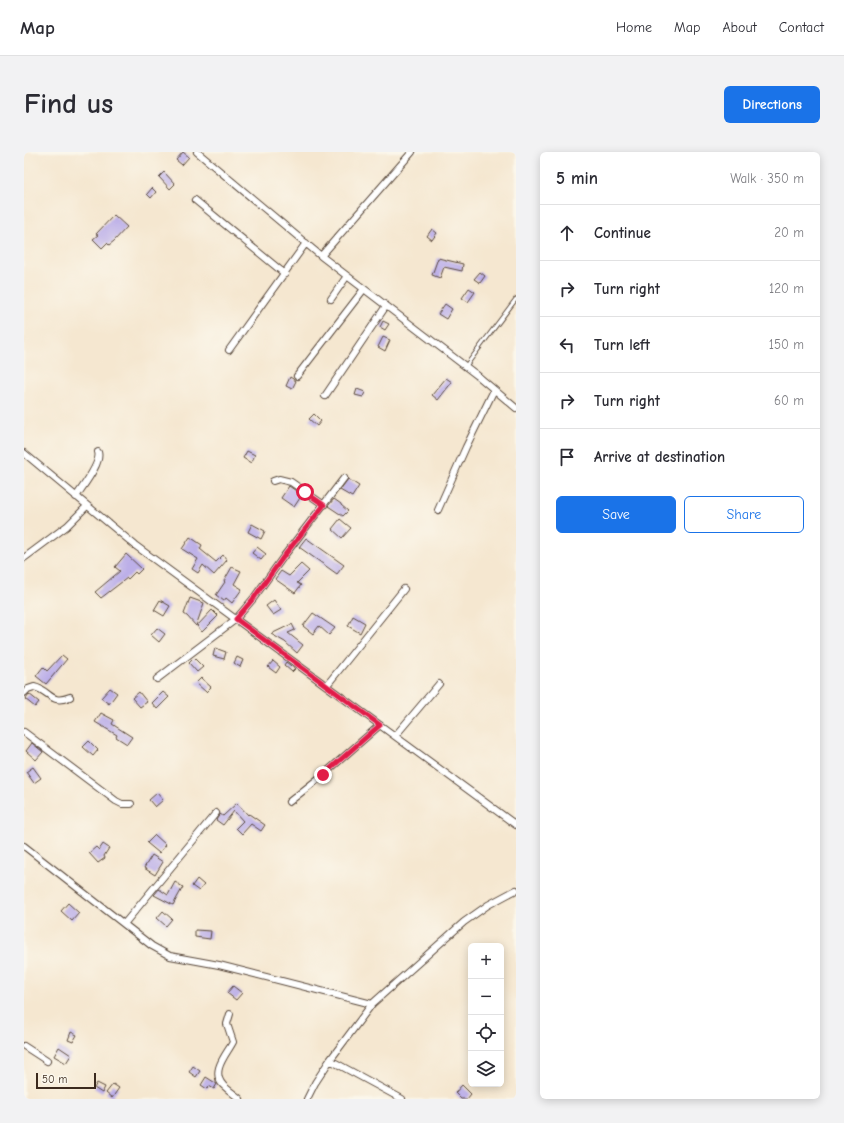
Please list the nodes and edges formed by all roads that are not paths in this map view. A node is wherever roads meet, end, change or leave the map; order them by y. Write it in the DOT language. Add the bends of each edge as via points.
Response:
graph roads {
  1 [pos="197,152"];
  2 [pos="412,152"];
  3 [pos="195,200"];
  4 [pos="306,243"];
  5 [pos="321,256"];
  6 [pos="285,274"];
  7 [pos="347,276"];
  8 [pos="364,289"];
  9 [pos="331,299"];
  10 [pos="516,299"];
  11 [pos="386,306"];
  12 [pos="229,350"];
  13 [pos="465,367"];
  14 [pos="297,376"];
  15 [pos="494,390"];
  16 [pos="325,396"];
  17 [pos="516,408"];
  18 [pos="98,452"];
  19 [pos="24,453"];
  20 [pos="344,478"];
  21 [pos="273,481"];
  22 [pos="76,497"];
  23 [pos="324,505"];
  24 [pos="87,506"];
  25 [pos="438,510"];
  26 [pos="24,558"];
  27 [pos="404,589"];
  28 [pos="236,619"];
  29 [pos="157,679"];
  30 [pos="439,684"];
  31 [pos="326,685"];
  32 [pos="24,693"];
  33 [pos="70,697"];
  34 [pos="380,725"];
  35 [pos="24,732"];
  36 [pos="395,736"];
  37 [pos="289,802"];
  38 [pos="131,804"];
  39 [pos="216,813"];
  40 [pos="516,825"];
  41 [pos="24,846"];
  42 [pos="516,890"];
  43 [pos="124,924"];
  44 [pos="372,1004"];
  45 [pos="230,1014"];
  46 [pos="24,1046"];
  47 [pos="330,1060"];
  48 [pos="47,1061"];
  49 [pos="240,1099"];
  50 [pos="307,1099"];
  51 [pos="402,1099"];
  1 -- 4 [label="street"];
  2 -- 5 [label="street"];
  3 -- 6 [label="street"];
  4 -- 5 [label="street"];
  4 -- 6 [label="street"];
  5 -- 7 [label="street"];
  6 -- 12 [label="street"];
  7 -- 8 [label="street"];
  7 -- 9 [label="street"];
  8 -- 11 [label="street"];
  8 -- 14 [label="street"];
  10 -- 13 [label="lane"];
  11 -- 13 [label="street"];
  11 -- 16 [label="street"];
  13 -- 15 [label="street"];
  15 -- 17 [label="street"];
  15 -- 25 [label="street"];
  18 -- 22 [label="street" via="100,456"];
  19 -- 22 [label="street"];
  20 -- 23 [label="street"];
  21 -- 23 [label="street" via="279,479 292,482"];
  22 -- 24 [label="street"];
  23 -- 28 [label="street"];
  24 -- 26 [label="street" via="66,526"];
  24 -- 28 [label="street" via="136,546"];
  27 -- 31 [label="street"];
  28 -- 29 [label="street"];
  28 -- 31 [label="street"];
  30 -- 36 [label="street"];
  31 -- 34 [label="street"];
  32 -- 33 [label="street" via="37,687 57,700"];
  34 -- 36 [label="street"];
  34 -- 37 [label="street"];
  35 -- 38 [label="street" via="116,801"];
  36 -- 40 [label="street"];
  39 -- 43 [label="street"];
  41 -- 43 [label="street"];
  42 -- 44 [label="street" via="464,922"];
  43 -- 44 [label="street" via="152,946 170,956 227,967"];
  44 -- 47 [label="street"];
  45 -- 49 [label="street" via="228,1024 233,1042 220,1064 218,1077 222,1084"];
  46 -- 48 [label="street"];
  47 -- 50 [label="street"];
  47 -- 51 [label="street"];
}
